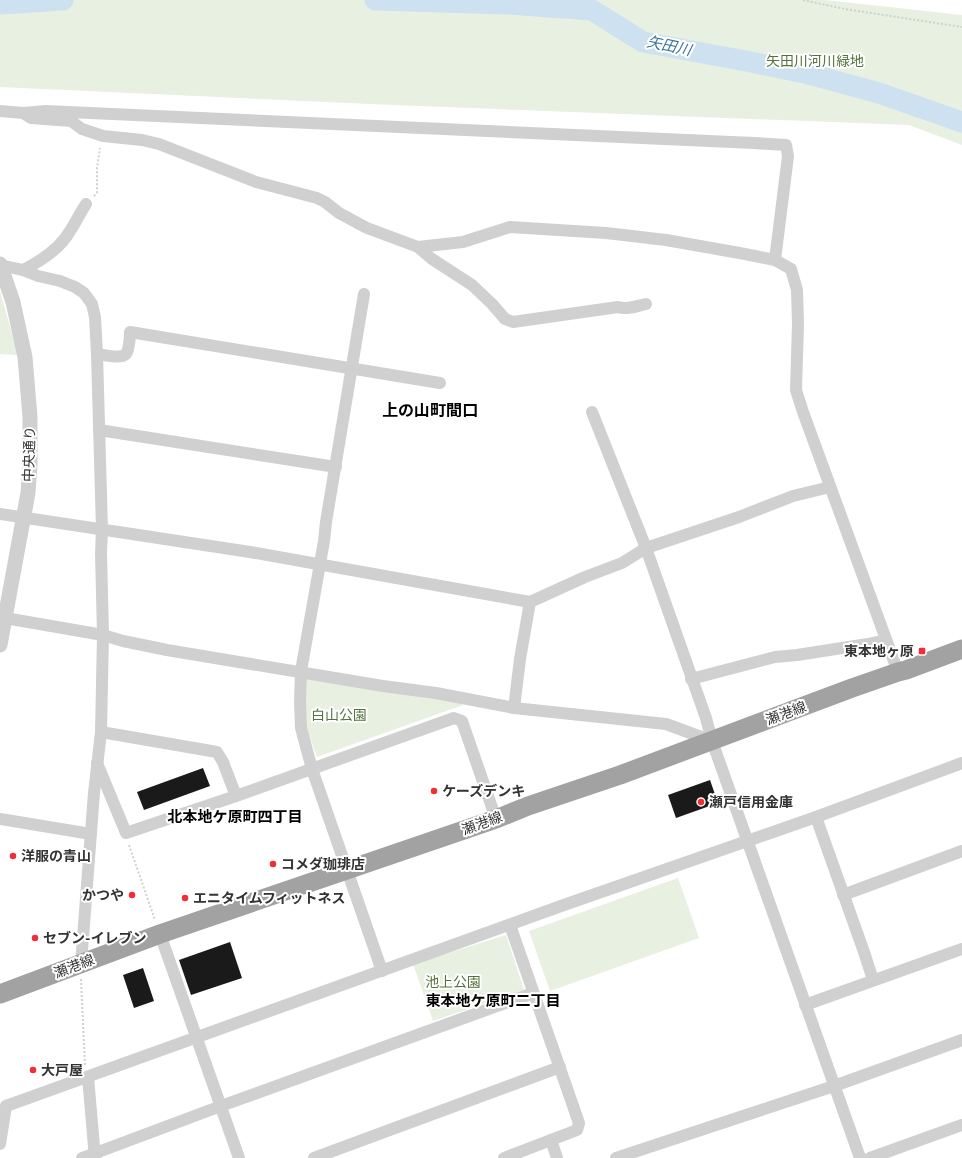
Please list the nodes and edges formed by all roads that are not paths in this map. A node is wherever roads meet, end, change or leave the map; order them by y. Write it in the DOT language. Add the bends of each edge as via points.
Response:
graph roads {
  1 [pos="0,111"];
  2 [pos="23,113"];
  3 [pos="86,204"];
  4 [pos="418,247"];
  5 [pos="775,260"];
  6 [pos="0,265"];
  7 [pos="23,270"];
  8 [pos="364,294"];
  9 [pos="646,304"];
  10 [pos="97,354"];
  11 [pos="351,368"];
  12 [pos="440,383"];
  13 [pos="592,412"];
  14 [pos="99,430"];
  15 [pos="336,467"];
  16 [pos="830,486"];
  17 [pos="0,514"];
  18 [pos="24,518"];
  19 [pos="102,530"];
  20 [pos="646,548"];
  21 [pos="319,564"];
  22 [pos="530,602"];
  23 [pos="2,618"];
  24 [pos="103,635"];
  25 [pos="886,640"];
  26 [pos="0,645"];
  27 [pos="962,649"];
  28 [pos="301,671"];
  29 [pos="898,672"];
  30 [pos="692,679"];
  31 [pos="514,708"];
  32 [pos="101,732"];
  33 [pos="712,741"];
  34 [pos="97,762"];
  35 [pos="962,763"];
  36 [pos="312,769"];
  37 [pos="236,796"];
  38 [pos="816,817"];
  39 [pos="496,818"];
  40 [pos="0,819"];
  41 [pos="91,834"];
  42 [pos="748,841"];
  43 [pos="962,851"];
  44 [pos="346,870"];
  45 [pos="843,895"];
  46 [pos="510,925"];
  47 [pos="160,934"];
  48 [pos="962,949"];
  49 [pos="81,964"];
  50 [pos="382,971"];
  51 [pos="873,980"];
  52 [pos="533,993"];
  53 [pos="0,994"];
  54 [pos="805,1005"];
  55 [pos="197,1038"];
  56 [pos="962,1040"];
  57 [pos="560,1067"];
  58 [pos="87,1078"];
  59 [pos="834,1086"];
  60 [pos="221,1106"];
  61 [pos="962,1125"];
  62 [pos="551,1140"];
  63 [pos="0,1144"];
  64 [pos="95,1156"];
  65 [pos="82,1158"];
  66 [pos="239,1158"];
  67 [pos="314,1158"];
  68 [pos="504,1158"];
  69 [pos="558,1158"];
  70 [pos="616,1158"];
  71 [pos="861,1158"];
  72 [pos="870,1158"];
  1 -- 2 [label="street"];
  2 -- 4 [label="street" via="31,118 71,121 82,129 102,136 159,144 256,182 317,198 367,228"];
  2 -- 5 [label="street" via="53,111 786,145 788,156"];
  3 -- 7 [label="street" via="70,232 57,247 39,262"];
  4 -- 5 [label="street" via="463,242 510,227 666,240"];
  4 -- 9 [label="street" via="472,285 505,319 513,322"];
  5 -- 16 [label="street" via="791,268 797,290 796,390"];
  6 -- 7 [label="street"];
  6 -- 18 [label="street, 中央通り" via="13,302 25,357 30,417 30,466"];
  7 -- 10 [label="street" via="60,281 84,293 92,304 95,317"];
  8 -- 11 [label="street"];
  10 -- 11 [label="street" via="126,354 130,332"];
  10 -- 14 [label="street"];
  11 -- 12 [label="street"];
  11 -- 15 [label="street"];
  13 -- 20 [label="street"];
  14 -- 15 [label="street"];
  14 -- 19 [label="street"];
  15 -- 21 [label="street"];
  16 -- 20 [label="street" via="793,496"];
  16 -- 25 [label="street"];
  17 -- 18 [label="street"];
  18 -- 19 [label="street"];
  18 -- 23 [label="street, 中央通り"];
  19 -- 21 [label="street"];
  19 -- 24 [label="street"];
  20 -- 22 [label="street" via="622,563"];
  20 -- 30 [label="street"];
  21 -- 22 [label="street"];
  21 -- 28 [label="street"];
  22 -- 31 [label="street"];
  23 -- 24 [label="street"];
  23 -- 26 [label="street, 中央通り"];
  24 -- 28 [label="street" via="167,650"];
  24 -- 32 [label="street"];
  25 -- 29 [label="street"];
  25 -- 30 [label="street" via="797,655 775,656"];
  27 -- 29 [label="highway, 瀬港線"];
  28 -- 31 [label="street"];
  28 -- 36 [label="street" via="301,728"];
  29 -- 33 [label="highway, 瀬港線"];
  30 -- 33 [label="street"];
  31 -- 33 [label="street" via="666,724"];
  32 -- 34 [label="street"];
  32 -- 37 [label="street" via="216,752 223,762"];
  33 -- 39 [label="highway, 瀬港線"];
  33 -- 42 [label="street"];
  34 -- 37 [label="street" via="126,833"];
  34 -- 41 [label="street"];
  35 -- 38 [label="street"];
  36 -- 37 [label="street"];
  36 -- 39 [label="street" via="454,718 462,721"];
  36 -- 44 [label="street"];
  38 -- 42 [label="street"];
  38 -- 45 [label="street"];
  39 -- 44 [label="highway, 瀬港線"];
  40 -- 41 [label="street"];
  41 -- 49 [label="street"];
  42 -- 46 [label="street"];
  42 -- 54 [label="street"];
  43 -- 45 [label="street"];
  44 -- 47 [label="highway, 瀬港線"];
  44 -- 50 [label="street"];
  45 -- 51 [label="street"];
  46 -- 50 [label="street"];
  46 -- 52 [label="street"];
  47 -- 49 [label="highway, 瀬港線"];
  47 -- 55 [label="street"];
  48 -- 51 [label="street"];
  49 -- 53 [label="highway, 瀬港線"];
  50 -- 55 [label="street"];
  51 -- 54 [label="street"];
  52 -- 57 [label="street"];
  52 -- 60 [label="street"];
  54 -- 59 [label="street"];
  55 -- 58 [label="street"];
  55 -- 60 [label="street"];
  56 -- 59 [label="street"];
  57 -- 62 [label="street" via="579,1123 577,1130"];
  57 -- 67 [label="street"];
  58 -- 63 [label="street" via="6,1106"];
  58 -- 64 [label="street"];
  59 -- 70 [label="street"];
  59 -- 71 [label="street"];
  60 -- 64 [label="street"];
  60 -- 66 [label="street"];
  61 -- 72 [label="street"];
  62 -- 68 [label="street"];
  62 -- 69 [label="street"];
  64 -- 65 [label="street"];
}
